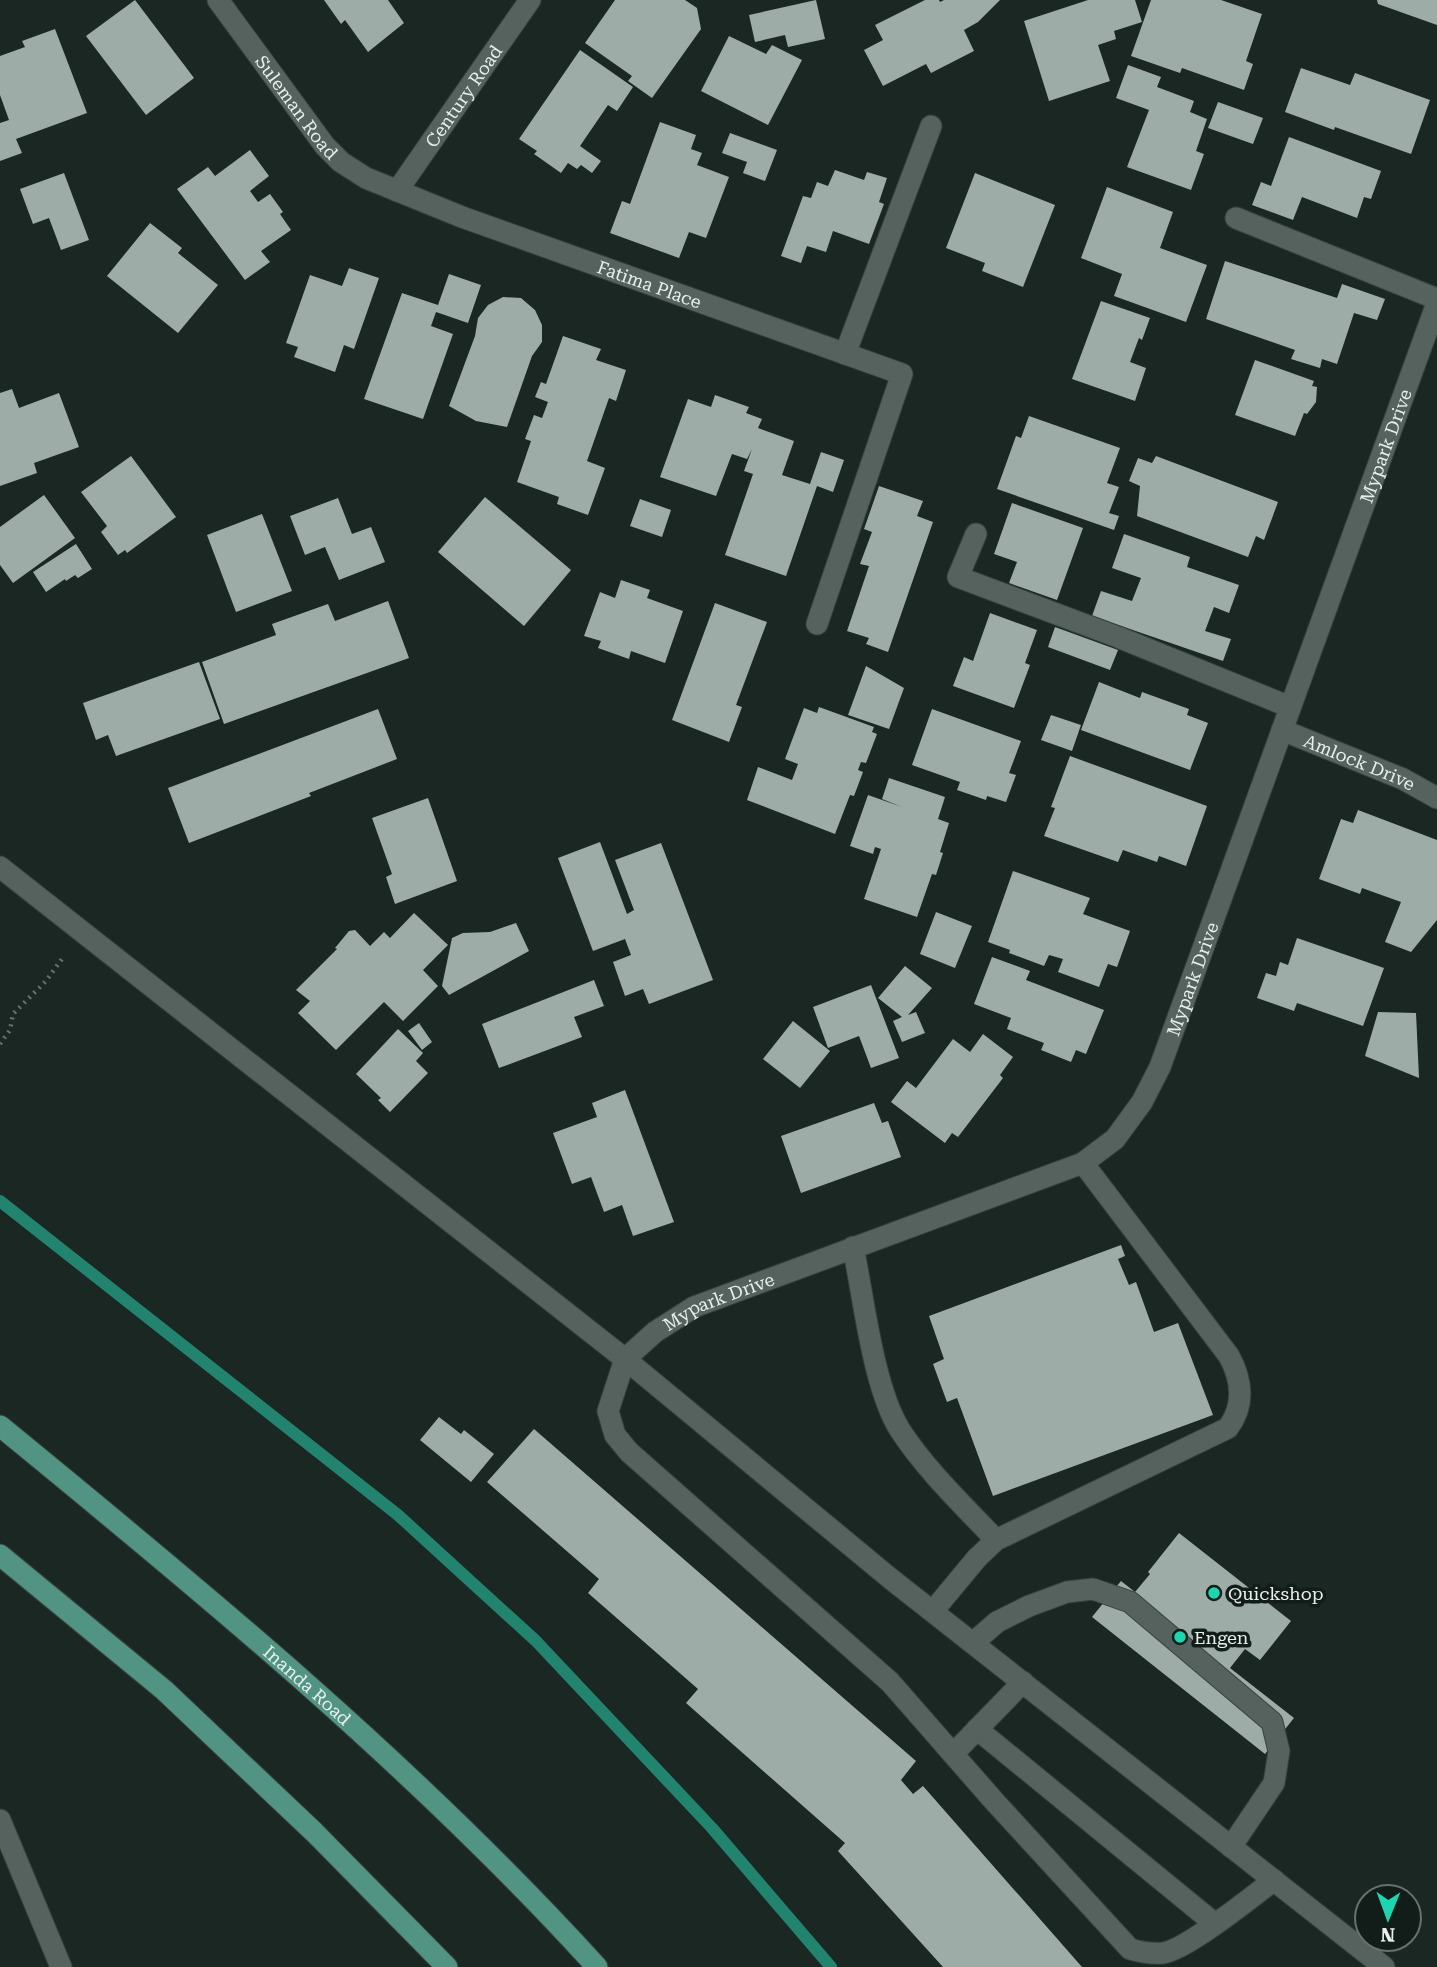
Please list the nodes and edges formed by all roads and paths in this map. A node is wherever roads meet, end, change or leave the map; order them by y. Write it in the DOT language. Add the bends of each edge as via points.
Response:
graph roads {
  1 [pos="218,0"];
  2 [pos="530,0"];
  3 [pos="931,126"];
  4 [pos="397,191"];
  5 [pos="1236,218"];
  6 [pos="1437,301"];
  7 [pos="1433,327"];
  8 [pos="845,354"];
  9 [pos="976,534"];
  10 [pos="817,624"];
  11 [pos="1290,707"];
  12 [pos="1282,730"];
  13 [pos="1437,798"];
  14 [pos="0,867"];
  15 [pos="82,931"];
  16 [pos="0,1044"];
  17 [pos="1083,1163"];
  18 [pos="853,1247"];
  19 [pos="625,1359"];
  20 [pos="0,1426"];
  21 [pos="996,1540"];
  22 [pos="0,1555"];
  23 [pos="933,1611"];
  24 [pos="973,1643"];
  25 [pos="1023,1682"];
  26 [pos="977,1729"];
  27 [pos="953,1754"];
  28 [pos="0,1820"];
  29 [pos="1231,1847"];
  30 [pos="10,1870"];
  31 [pos="1274,1880"];
  32 [pos="1214,1923"];
  33 [pos="61,1967"];
  34 [pos="447,1967"];
  35 [pos="597,1967"];
  36 [pos="1384,1967"];
  1 -- 4 [label="street, Suleman Road" via="325,146 366,178"];
  2 -- 4 [label="street, Century Road"];
  3 -- 8 [label="street"];
  4 -- 8 [label="street, Fatima Place"];
  5 -- 6 [label="street"];
  6 -- 7 [label="street, Mypark Drive"];
  7 -- 11 [label="street, Mypark Drive"];
  8 -- 10 [label="street, Fatima Place" via="902,374"];
  9 -- 11 [label="street" via="958,577"];
  11 -- 12 [label="street, Mypark Drive"];
  12 -- 13 [label="street, Amlock Drive" via="1403,779"];
  12 -- 17 [label="street, Mypark Drive" via="1160,1067 1115,1139"];
  14 -- 15 [label="street"];
  15 -- 16 [label="path" via="46,981 13,1014 10,1030"];
  15 -- 19 [label="street"];
  17 -- 18 [label="street, Mypark Drive"];
  17 -- 21 [label="street" via="1229,1356 1241,1388 1236,1418 1228,1428"];
  18 -- 19 [label="street, Mypark Drive" via="694,1307 655,1332"];
  18 -- 21 [label="street" via="880,1384 900,1429"];
  19 -- 23 [label="street"];
  19 -- 27 [label="street" via="608,1411 615,1435 629,1452 890,1682"];
  20 -- 35 [label="main road, Inanda Road" via="178,1571 359,1730"];
  21 -- 23 [label="street"];
  22 -- 34 [label="main road" via="164,1690"];
  23 -- 24 [label="street"];
  24 -- 25 [label="street"];
  24 -- 29 [label="street" via="997,1622 1068,1592 1094,1589 1130,1602 1272,1722 1279,1751 1274,1783"];
  25 -- 26 [label="street"];
  25 -- 29 [label="street"];
  26 -- 27 [label="street"];
  26 -- 32 [label="street"];
  27 -- 32 [label="street" via="1130,1949 1172,1950"];
  28 -- 30 [label="street"];
  29 -- 31 [label="street"];
  30 -- 33 [label="street"];
  31 -- 32 [label="street"];
  31 -- 36 [label="street"];
}
